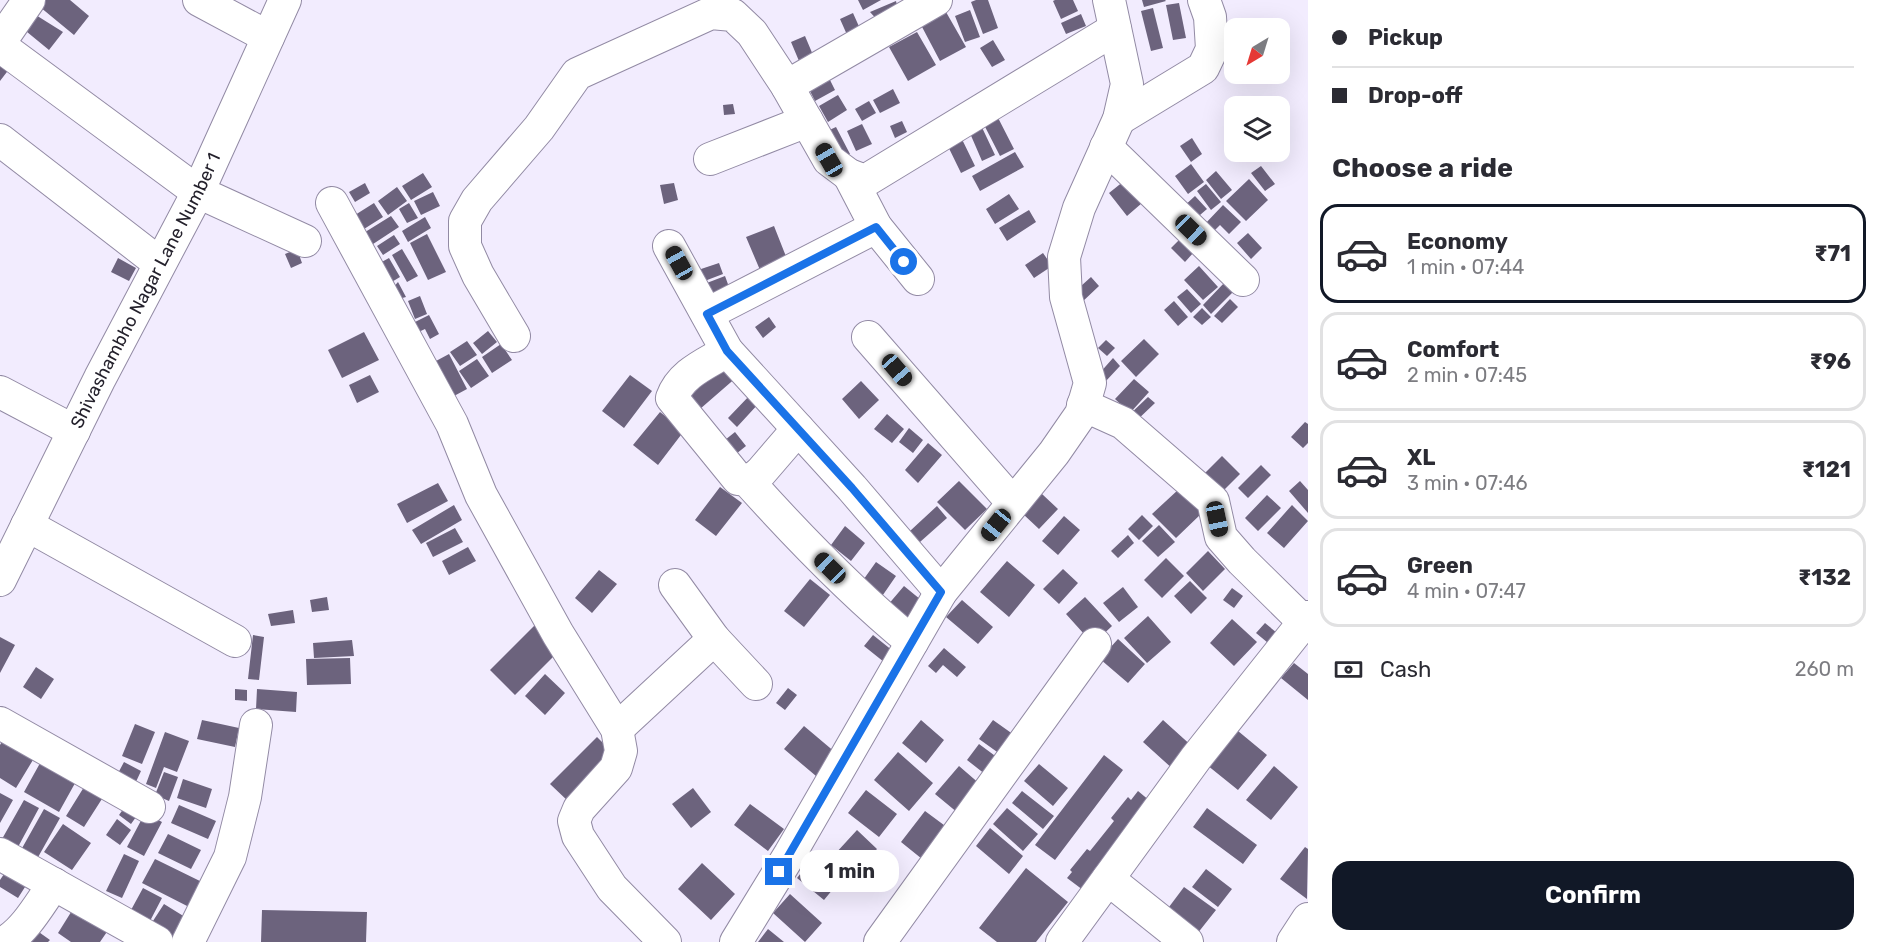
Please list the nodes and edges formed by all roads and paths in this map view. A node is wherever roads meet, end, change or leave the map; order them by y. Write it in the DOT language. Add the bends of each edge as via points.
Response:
graph roads {
  1 [pos="29,0"];
  2 [pos="199,0"];
  3 [pos="285,0"];
  4 [pos="936,0"];
  5 [pos="1204,0"];
  6 [pos="730,8"];
  7 [pos="1112,14"];
  8 [pos="268,38"];
  9 [pos="0,44"];
  10 [pos="787,86"];
  11 [pos="1119,119"];
  12 [pos="807,121"];
  13 [pos="0,140"];
  14 [pos="1106,147"];
  15 [pos="710,159"];
  16 [pos="849,175"];
  17 [pos="198,192"];
  18 [pos="332,203"];
  19 [pos="876,227"];
  20 [pos="305,242"];
  21 [pos="669,246"];
  22 [pos="159,263"];
  23 [pos="918,279"];
  24 [pos="1243,280"];
  25 [pos="707,314"];
  26 [pos="514,336"];
  27 [pos="868,337"];
  28 [pos="727,351"];
  29 [pos="0,392"];
  30 [pos="1083,405"];
  31 [pos="798,429"];
  32 [pos="74,430"];
  33 [pos="747,480"];
  34 [pos="1013,503"];
  35 [pos="27,525"];
  36 [pos="0,580"];
  37 [pos="675,585"];
  38 [pos="941,592"];
  39 [pos="1306,620"];
  40 [pos="714,639"];
  41 [pos="234,641"];
  42 [pos="912,642"];
  43 [pos="1095,644"];
  44 [pos="756,684"];
  45 [pos="0,723"];
  46 [pos="256,725"];
  47 [pos="617,729"];
  48 [pos="149,807"];
  49 [pos="0,854"];
  50 [pos="1108,879"];
  51 [pos="54,884"];
  52 [pos="1308,919"];
  53 [pos="5,942"];
  54 [pos="157,942"];
  55 [pos="188,942"];
  56 [pos="665,942"];
  57 [pos="736,942"];
  58 [pos="880,942"];
  59 [pos="1062,942"];
  60 [pos="1187,942"];
  61 [pos="1293,942"];
  1 -- 9 [label="street"];
  2 -- 8 [label="street"];
  3 -- 8 [label="street, Shivashambho Nagar Lane Number 1"];
  4 -- 10 [label="street"];
  5 -- 11 [label="street" via="1210,16 1212,49 1203,68"];
  6 -- 10 [label="street" via="752,33"];
  6 -- 26 [label="street" via="578,74 539,128 477,200 465,221 465,246"];
  7 -- 11 [label="street" via="1127,84"];
  7 -- 16 [label="street" via="865,181"];
  8 -- 17 [label="street, Shivashambho Nagar Lane Number 1"];
  9 -- 17 [label="street"];
  10 -- 12 [label="street"];
  11 -- 14 [label="street"];
  12 -- 15 [label="street"];
  12 -- 16 [label="street" via="829,160"];
  13 -- 22 [label="street"];
  14 -- 24 [label="street"];
  14 -- 30 [label="street" via="1079,208 1064,258 1066,297 1090,383"];
  16 -- 19 [label="street"];
  17 -- 20 [label="street"];
  17 -- 22 [label="street, Shivashambho Nagar Lane Number 1"];
  18 -- 47 [label="street" via="453,424 480,495"];
  19 -- 23 [label="street"];
  19 -- 25 [label="street"];
  21 -- 25 [label="street"];
  22 -- 32 [label="street, Shivashambho Nagar Lane Number 1"];
  25 -- 28 [label="street"];
  27 -- 34 [label="street"];
  28 -- 31 [label="street"];
  28 -- 33 [label="street" via="683,377 672,398 738,479"];
  29 -- 32 [label="street"];
  30 -- 34 [label="street" via="1054,453"];
  30 -- 39 [label="street" via="1123,423 1213,501 1221,537"];
  31 -- 33 [label="street" via="761,472"];
  31 -- 38 [label="street"];
  32 -- 35 [label="street, Shivashambho Nagar Lane Number 1"];
  33 -- 42 [label="street" via="802,541"];
  34 -- 38 [label="street"];
  35 -- 36 [label="street, Shivashambho Nagar Lane Number 1"];
  35 -- 41 [label="street"];
  37 -- 40 [label="street"];
  38 -- 42 [label="street"];
  39 -- 50 [label="street" via="1196,758"];
  40 -- 44 [label="street"];
  40 -- 47 [label="street"];
  42 -- 57 [label="street"];
  43 -- 58 [label="street"];
  45 -- 48 [label="street"];
  46 -- 55 [label="street" via="245,797 230,857"];
  47 -- 56 [label="street" via="621,751 616,768 579,809 574,821 578,836 612,888"];
  49 -- 51 [label="street"];
  50 -- 59 [label="street"];
  50 -- 60 [label="street"];
  51 -- 53 [label="street" via="29,919"];
  51 -- 54 [label="street"];
  52 -- 61 [label="street"];
}
